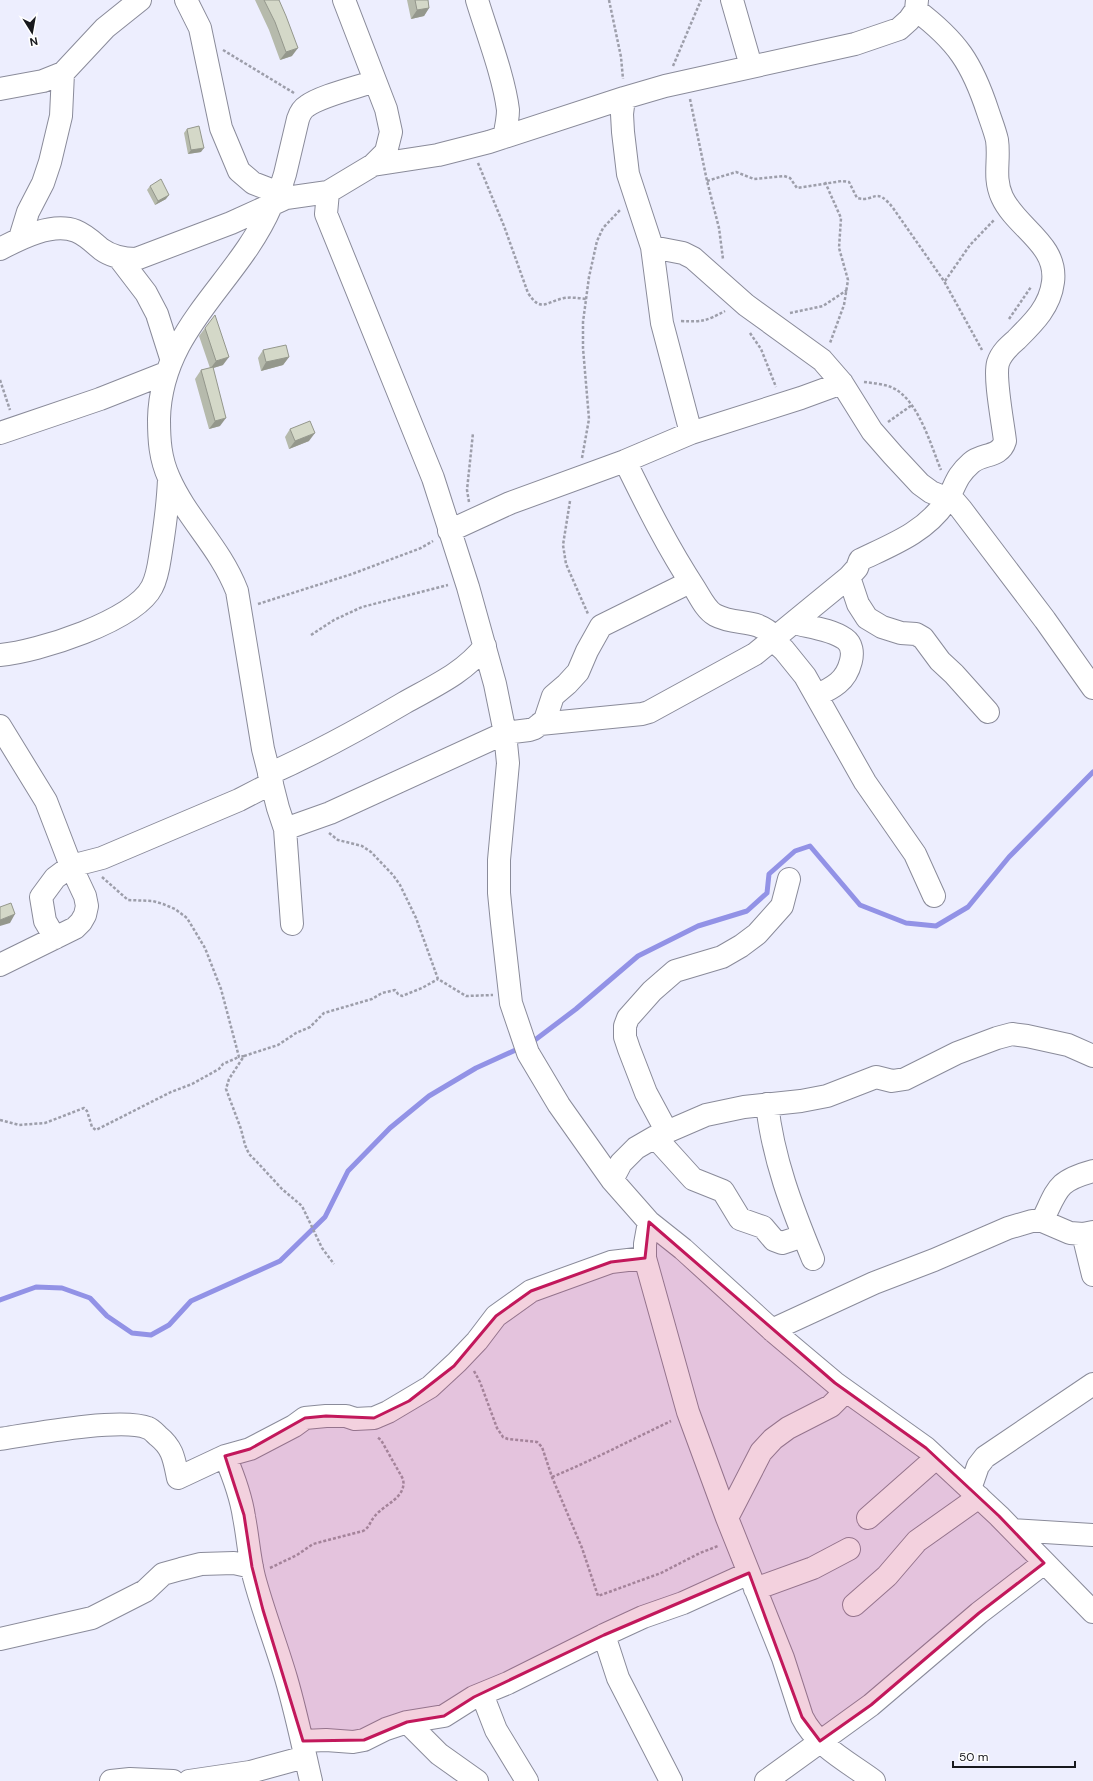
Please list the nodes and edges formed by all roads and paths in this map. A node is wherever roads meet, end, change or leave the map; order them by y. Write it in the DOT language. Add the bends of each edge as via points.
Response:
graph roads {
  1 [pos="140,0"];
  2 [pos="186,0"];
  3 [pos="344,0"];
  4 [pos="478,0"];
  5 [pos="609,0"];
  6 [pos="701,0"];
  7 [pos="732,0"];
  8 [pos="917,5"];
  9 [pos="203,38"];
  10 [pos="751,66"];
  11 [pos="63,73"];
  12 [pos="375,81"];
  13 [pos="686,82"];
  14 [pos="665,86"];
  15 [pos="0,89"];
  16 [pos="624,98"];
  17 [pos="308,105"];
  18 [pos="504,137"];
  19 [pos="471,146"];
  20 [pos="373,165"];
  21 [pos="707,181"];
  22 [pos="825,182"];
  23 [pos="328,192"];
  24 [pos="279,199"];
  25 [pos="622,207"];
  26 [pos="1008,207"];
  27 [pos="20,238"];
  28 [pos="652,247"];
  29 [pos="0,249"];
  30 [pos="120,259"];
  31 [pos="944,282"];
  32 [pos="1033,284"];
  33 [pos="726,287"];
  34 [pos="847,290"];
  35 [pos="586,299"];
  36 [pos="744,304"];
  37 [pos="787,313"];
  38 [pos="662,323"];
  39 [pos="1006,325"];
  40 [pos="749,331"];
  41 [pos="987,343"];
  42 [pos="981,348"];
  43 [pos="985,355"];
  44 [pos="822,360"];
  45 [pos="169,365"];
  46 [pos="0,380"];
  47 [pos="842,383"];
  48 [pos="785,403"];
  49 [pos="912,405"];
  50 [pos="8,430"];
  51 [pos="872,431"];
  52 [pos="690,433"];
  53 [pos="625,461"];
  54 [pos="577,478"];
  55 [pos="169,479"];
  56 [pos="950,493"];
  57 [pos="449,531"];
  58 [pos="849,577"];
  59 [pos="465,580"];
  60 [pos="690,582"];
  61 [pos="240,610"];
  62 [pos="794,623"];
  63 [pos="596,634"];
  64 [pos="311,635"];
  65 [pos="774,639"];
  66 [pos="485,646"];
  67 [pos="0,656"];
  68 [pos="1093,688"];
  69 [pos="817,695"];
  70 [pos="988,712"];
  71 [pos="540,724"];
  72 [pos="505,733"];
  73 [pos="2,738"];
  74 [pos="270,778"];
  75 [pos="310,820"];
  76 [pos="286,829"];
  77 [pos="78,865"];
  78 [pos="789,879"];
  79 [pos="934,896"];
  80 [pos="292,924"];
  81 [pos="55,938"];
  82 [pos="0,965"];
  83 [pos="438,979"];
  84 [pos="509,994"];
  85 [pos="244,1056"];
  86 [pos="1093,1056"];
  87 [pos="238,1057"];
  88 [pos="767,1104"];
  89 [pos="0,1120"];
  90 [pos="661,1134"];
  91 [pos="1093,1171"];
  92 [pos="612,1180"];
  93 [pos="1042,1221"];
  94 [pos="649,1222"];
  95 [pos="1088,1233"];
  96 [pos="803,1236"];
  97 [pos="645,1258"];
  98 [pos="813,1259"];
  99 [pos="334,1264"];
  100 [pos="1093,1275"];
  101 [pos="772,1330"];
  102 [pos="457,1362"];
  103 [pos="1093,1384"];
  104 [pos="846,1391"];
  105 [pos="688,1412"];
  106 [pos="355,1419"];
  107 [pos="0,1439"];
  108 [pos="224,1456"];
  109 [pos="936,1458"];
  110 [pos="552,1477"];
  111 [pos="975,1493"];
  112 [pos="727,1518"];
  113 [pos="868,1518"];
  114 [pos="1013,1530"];
  115 [pos="1093,1535"];
  116 [pos="736,1539"];
  117 [pos="849,1549"];
  118 [pos="1044,1563"];
  119 [pos="252,1567"];
  120 [pos="752,1581"];
  121 [pos="854,1605"];
  122 [pos="1093,1612"];
  123 [pos="604,1635"];
  124 [pos="0,1639"];
  125 [pos="482,1694"];
  126 [pos="408,1722"];
  127 [pos="820,1742"];
  128 [pos="304,1749"];
  129 [pos="112,1781"];
  130 [pos="173,1781"];
  131 [pos="189,1781"];
  132 [pos="311,1781"];
  133 [pos="476,1781"];
  134 [pos="527,1781"];
  135 [pos="671,1781"];
  136 [pos="766,1781"];
  137 [pos="874,1781"];
  1 -- 11 [label="street" via="105,28"];
  2 -- 9 [label="street"];
  3 -- 12 [label="street"];
  4 -- 18 [label="street" via="508,110"];
  5 -- 16 [label="path" via="621,57"];
  6 -- 14 [label="path"];
  7 -- 10 [label="street"];
  8 -- 10 [label="street" via="909,20 899,29 855,44"];
  8 -- 26 [label="street" via="959,49 972,69 997,141 998,187"];
  9 -- 17 [label="path" via="288,89"];
  9 -- 24 [label="street" via="221,128 239,172"];
  10 -- 13 [label="street"];
  11 -- 15 [label="street" via="43,82"];
  11 -- 27 [label="street" via="61,116 54,149"];
  12 -- 17 [label="street"];
  12 -- 20 [label="street" via="386,109 391,132 386,152"];
  13 -- 14 [label="street"];
  13 -- 21 [label="path"];
  14 -- 16 [label="street"];
  16 -- 18 [label="street"];
  16 -- 28 [label="street" via="623,132 628,174"];
  17 -- 24 [label="street" via="298,118"];
  18 -- 19 [label="street"];
  19 -- 20 [label="street" via="438,155"];
  19 -- 35 [label="path" via="532,299 543,305 563,298"];
  20 -- 23 [label="street"];
  21 -- 22 [label="path" via="736,172 754,179 784,176 790,178 797,188"];
  21 -- 33 [label="path" via="719,228"];
  22 -- 31 [label="path" via="849,182 860,199 878,195 883,197"];
  22 -- 34 [label="path" via="841,218 839,248 848,280"];
  23 -- 24 [label="street"];
  23 -- 57 [label="street" via="326,214 333,235 430,471"];
  24 -- 30 [label="street" via="136,259"];
  24 -- 45 [label="street" via="249,246 186,331"];
  25 -- 35 [label="path" via="603,228 597,241"];
  26 -- 31 [label="path" via="970,245"];
  26 -- 56 [label="street" via="1042,244 1053,270 1053,282 1043,311 1005,351 998,364 1005,441 1003,447 995,454 973,461 958,476"];
  27 -- 29 [label="street"];
  27 -- 30 [label="street" via="64,229 77,231 103,251"];
  28 -- 33 [label="street" via="693,258"];
  28 -- 38 [label="street"];
  30 -- 45 [label="street" via="146,293 157,314"];
  31 -- 42 [label="path"];
  32 -- 39 [label="path"];
  33 -- 36 [label="street"];
  34 -- 37 [label="path" via="824,306"];
  34 -- 44 [label="path" via="838,324"];
  35 -- 54 [label="path" via="583,348 589,419"];
  36 -- 38 [label="path" via="706,321"];
  36 -- 44 [label="street"];
  38 -- 52 [label="street"];
  40 -- 48 [label="path" via="762,349"];
  41 -- 42 [label="path"];
  42 -- 43 [label="path"];
  44 -- 47 [label="street"];
  45 -- 50 [label="street" via="106,396"];
  45 -- 55 [label="street" via="159,405 158,440"];
  46 -- 50 [label="path"];
  47 -- 48 [label="street"];
  47 -- 49 [label="path" via="865,382 893,388"];
  47 -- 51 [label="street"];
  48 -- 52 [label="street"];
  49 -- 51 [label="path"];
  49 -- 56 [label="path"];
  51 -- 56 [label="street" via="920,484 931,492"];
  52 -- 53 [label="street"];
  53 -- 54 [label="street"];
  53 -- 60 [label="street" via="671,553"];
  54 -- 57 [label="street" via="510,503"];
  54 -- 63 [label="path" via="563,545 566,564"];
  55 -- 61 [label="street" via="179,498 229,571 237,591"];
  55 -- 67 [label="street" via="168,514 157,575 152,588 144,598 128,612 90,630"];
  56 -- 58 [label="street" via="931,520 919,530 898,543 860,560"];
  56 -- 68 [label="street"];
  57 -- 59 [label="street"];
  57 -- 61 [label="path" via="421,548 333,581"];
  58 -- 62 [label="street"];
  58 -- 70 [label="street" via="858,604 867,618 882,627 901,633 916,634 923,638 940,661"];
  59 -- 64 [label="path" via="362,607 334,620"];
  59 -- 66 [label="street"];
  60 -- 63 [label="street" via="611,620 601,626"];
  60 -- 65 [label="street" via="714,614 739,622 755,623 767,629"];
  61 -- 74 [label="street" via="255,708"];
  62 -- 65 [label="street"];
  62 -- 69 [label="street" via="843,637 851,647 851,662 845,674 839,682"];
  63 -- 71 [label="street" via="578,672 553,696 549,712"];
  65 -- 69 [label="street" via="805,676"];
  65 -- 71 [label="street" via="755,654 649,712"];
  66 -- 72 [label="street"];
  66 -- 74 [label="street" via="451,678"];
  69 -- 79 [label="street" via="865,782 915,854"];
  71 -- 72 [label="street" via="529,730"];
  72 -- 75 [label="street" via="330,814"];
  72 -- 84 [label="street" via="508,763 499,860 499,893"];
  73 -- 77 [label="street" via="46,800"];
  74 -- 76 [label="street"];
  74 -- 77 [label="street" via="206,814 102,858"];
  75 -- 76 [label="street"];
  75 -- 83 [label="path" via="322,826 338,840 362,846 372,852 393,875 416,918"];
  76 -- 80 [label="street"];
  77 -- 81 [label="street" via="87,906 81,922"];
  77 -- 81 [label="street" via="55,878 40,897 45,921"];
  77 -- 87 [label="path" via="104,878 128,900 163,904 187,918 205,948 221,989"];
  78 -- 90 [label="street" via="782,906 756,934 722,957 675,971 652,991 628,1018 625,1037"];
  81 -- 82 [label="street"];
  83 -- 84 [label="path" via="466,996"];
  83 -- 85 [label="path" via="402,996 395,990 324,1013 310,1027 278,1045"];
  84 -- 92 [label="street" via="524,1045 559,1105"];
  85 -- 87 [label="path"];
  85 -- 99 [label="path" via="229,1079 226,1089 242,1129 245,1145 249,1154 302,1206 322,1248"];
  86 -- 88 [label="street" via="1068,1045 1012,1034 976,1045 905,1079 892,1081 876,1078 827,1096"];
  87 -- 89 [label="path" via="192,1084 170,1092 96,1130 92,1128 84,1108 45,1123 19,1125"];
  88 -- 90 [label="street" via="706,1115"];
  88 -- 96 [label="street" via="770,1135 776,1158"];
  90 -- 92 [label="street" via="636,1148 621,1163"];
  90 -- 96 [label="street" via="693,1179 723,1191 740,1219 763,1227 774,1240 782,1243"];
  91 -- 93 [label="street" via="1069,1178 1057,1189"];
  92 -- 94 [label="street"];
  93 -- 95 [label="street" via="1070,1233"];
  93 -- 101 [label="street" via="1032,1221 1008,1228 836,1299"];
  94 -- 97 [label="street"];
  94 -- 101 [label="street" via="683,1249"];
  95 -- 100 [label="street"];
  96 -- 98 [label="street"];
  97 -- 102 [label="street" via="610,1262 531,1291 496,1316"];
  97 -- 105 [label="street"];
  101 -- 104 [label="street"];
  102 -- 106 [label="street" via="430,1387 404,1404 374,1418"];
  102 -- 110 [label="path" via="476,1374 503,1437 537,1442 542,1446"];
  103 -- 111 [label="street" via="985,1457 978,1466"];
  104 -- 109 [label="street"];
  104 -- 112 [label="street" via="831,1406 788,1428 773,1439 761,1452"];
  105 -- 110 [label="path" via="614,1447 597,1458"];
  105 -- 112 [label="street"];
  106 -- 108 [label="street" via="346,1416 305,1418 250,1449"];
  106 -- 119 [label="path" via="385,1445 403,1479 404,1485 399,1496 374,1517 363,1532 313,1544 264,1570"];
  107 -- 108 [label="street" via="100,1426 128,1425 149,1428 168,1444 178,1478"];
  108 -- 119 [label="street" via="239,1495"];
  109 -- 111 [label="street"];
  109 -- 113 [label="street"];
  110 -- 116 [label="path" via="580,1542 598,1596 661,1573 700,1553"];
  111 -- 114 [label="street"];
  111 -- 121 [label="street" via="917,1541 887,1576"];
  112 -- 116 [label="street"];
  114 -- 115 [label="street"];
  114 -- 118 [label="street"];
  116 -- 120 [label="street"];
  117 -- 120 [label="street" via="813,1568"];
  118 -- 122 [label="street"];
  118 -- 127 [label="street" via="979,1613 871,1705"];
  119 -- 124 [label="street" via="234,1563 201,1564 181,1568 164,1574 145,1591 92,1618"];
  119 -- 128 [label="street" via="263,1610 282,1664"];
  120 -- 123 [label="street" via="642,1617"];
  120 -- 127 [label="street" via="783,1658 802,1717"];
  123 -- 125 [label="street"];
  123 -- 135 [label="street" via="618,1678"];
  125 -- 126 [label="street" via="444,1716"];
  125 -- 134 [label="street" via="496,1730"];
  126 -- 128 [label="street" via="364,1740 326,1740"];
  126 -- 133 [label="street" via="439,1754"];
  127 -- 136 [label="street"];
  127 -- 137 [label="street"];
  128 -- 131 [label="street" via="250,1772"];
  128 -- 132 [label="street"];
  129 -- 130 [label="street"];
}
